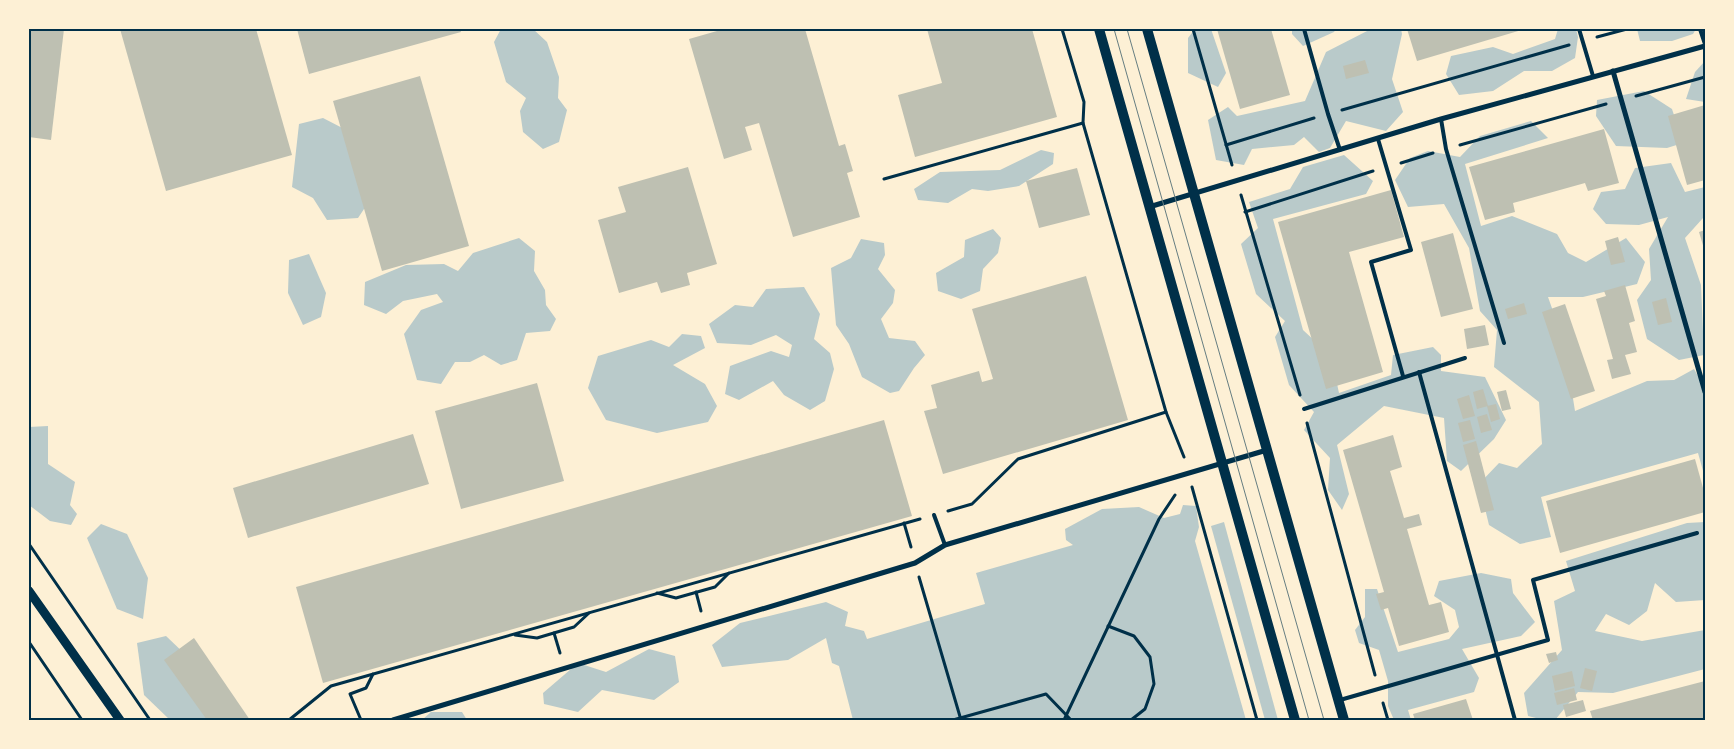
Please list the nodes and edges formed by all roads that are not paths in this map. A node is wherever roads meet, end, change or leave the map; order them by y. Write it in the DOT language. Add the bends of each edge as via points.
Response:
graph roads {
  1 [pos="1099,29"];
  2 [pos="1147,29"];
  3 [pos="1304,29"];
  4 [pos="1579,29"];
  5 [pos="1700,29"];
  6 [pos="1705,45"];
  7 [pos="1613,71"];
  8 [pos="1593,76"];
  9 [pos="1441,119"];
  10 [pos="1378,139"];
  11 [pos="1340,150"];
  12 [pos="1194,195"];
  13 [pos="1149,207"];
  14 [pos="1504,343"];
  15 [pos="1465,358"];
  16 [pos="1419,372"];
  17 [pos="1403,376"];
  18 [pos="1705,392"];
  19 [pos="1304,409"];
  20 [pos="1267,450"];
  21 [pos="1222,463"];
  22 [pos="934,515"];
  23 [pos="1697,533"];
  24 [pos="946,545"];
  25 [pos="29,591"];
  26 [pos="1497,655"];
  27 [pos="1338,701"];
  28 [pos="120,720"];
  29 [pos="393,720"];
  30 [pos="1295,720"];
  31 [pos="1344,720"];
  32 [pos="1515,720"];
  1 -- 13 [label="main road"];
  2 -- 12 [label="main road"];
  3 -- 11 [label="lane"];
  4 -- 8 [label="lane"];
  5 -- 6 [label="lane"];
  6 -- 7 [label="street"];
  7 -- 8 [label="street"];
  7 -- 18 [label="street"];
  8 -- 9 [label="street"];
  9 -- 10 [label="street"];
  9 -- 14 [label="lane" via="1446,148"];
  10 -- 11 [label="street"];
  10 -- 17 [label="lane" via="1411,250 1371,262"];
  11 -- 12 [label="street"];
  12 -- 13 [label="street"];
  12 -- 20 [label="main road"];
  13 -- 21 [label="main road"];
  15 -- 16 [label="lane"];
  16 -- 17 [label="lane"];
  16 -- 26 [label="lane"];
  17 -- 19 [label="lane"];
  20 -- 21 [label="street"];
  20 -- 27 [label="main road"];
  21 -- 24 [label="street"];
  21 -- 30 [label="main road"];
  22 -- 24 [label="lane"];
  23 -- 26 [label="lane" via="1533,580 1548,640"];
  24 -- 29 [label="street" via="915,563"];
  25 -- 28 [label="street"];
  26 -- 27 [label="lane"];
  26 -- 32 [label="lane"];
  27 -- 31 [label="main road"];
}
